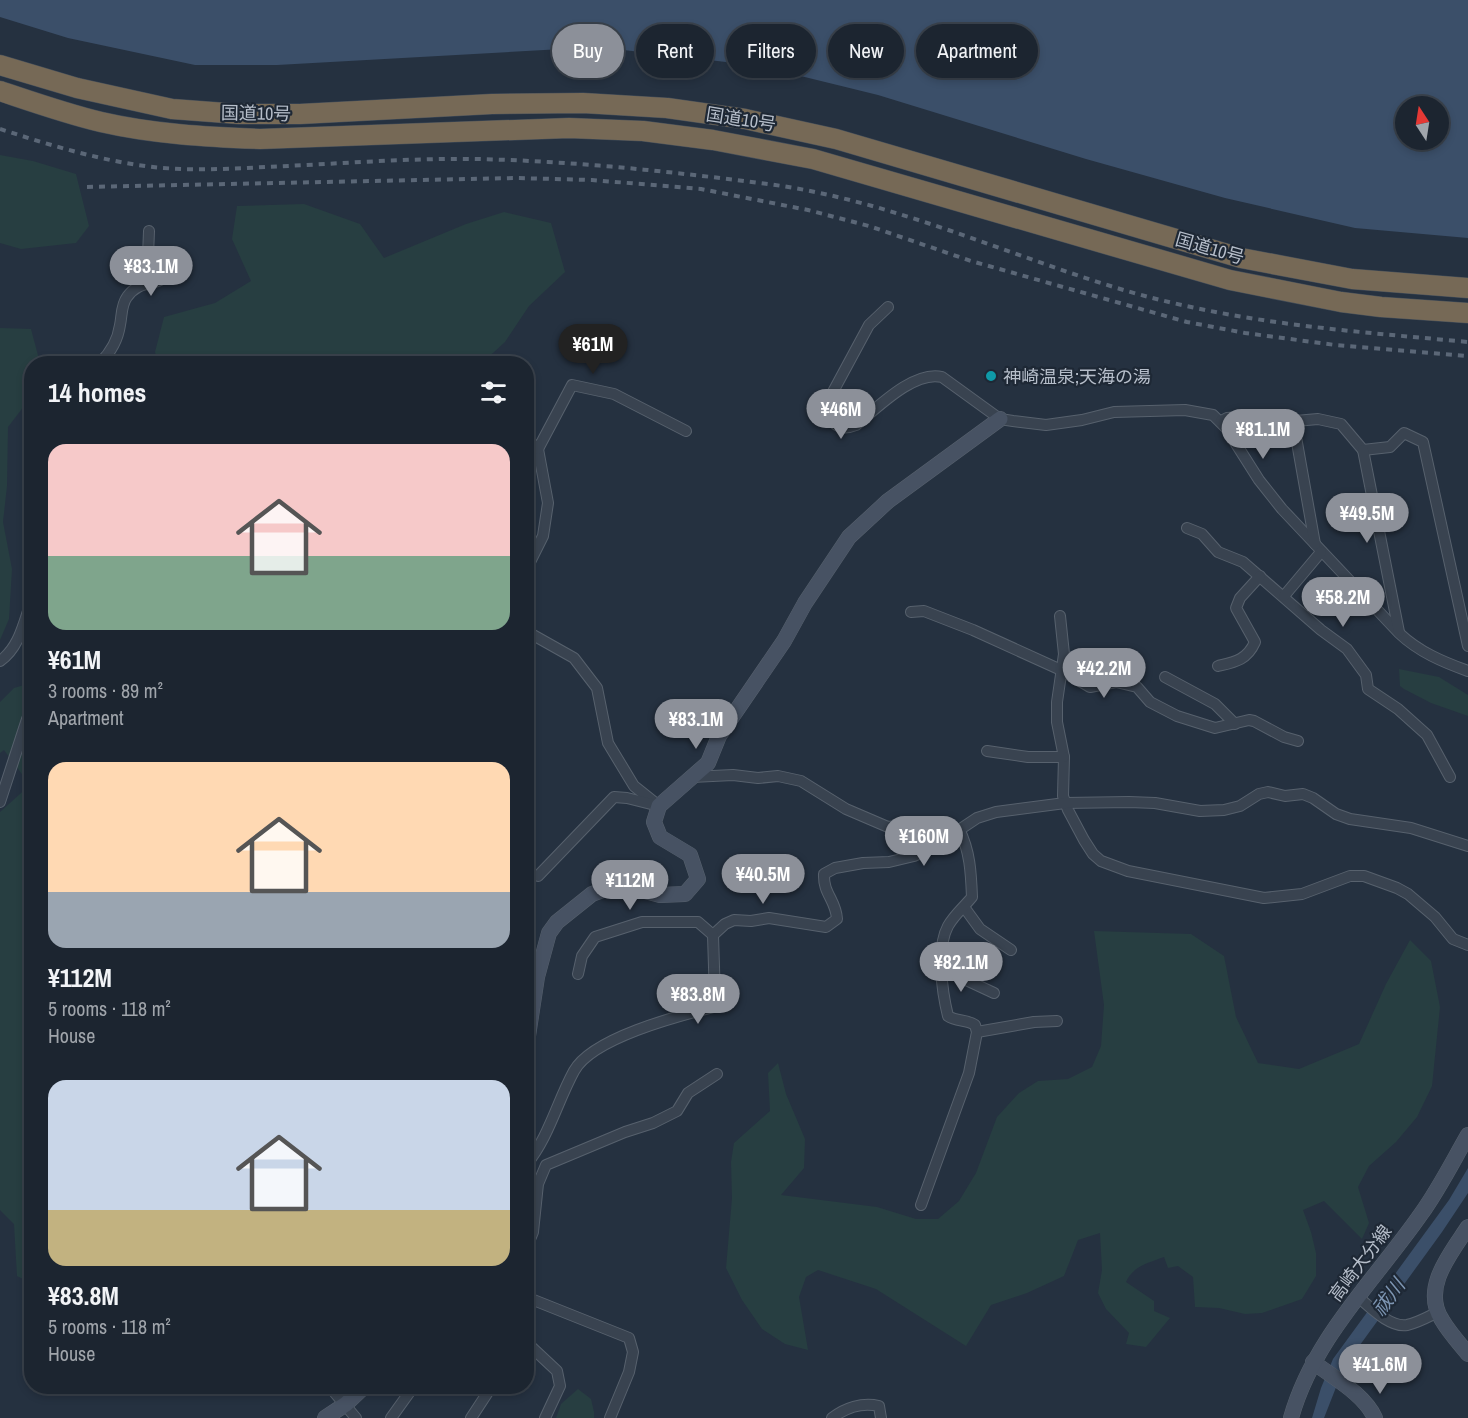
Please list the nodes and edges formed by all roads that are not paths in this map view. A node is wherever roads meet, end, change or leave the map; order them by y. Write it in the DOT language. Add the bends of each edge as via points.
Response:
graph roads {
  1 [pos="0,65"];
  2 [pos="0,92"];
  3 [pos="149,231"];
  4 [pos="1468,288"];
  5 [pos="888,307"];
  6 [pos="1468,313"];
  7 [pos="105,356"];
  8 [pos="1000,419"];
  9 [pos="1293,420"];
  10 [pos="1221,421"];
  11 [pos="686,431"];
  12 [pos="534,445"];
  13 [pos="538,449"];
  14 [pos="1363,450"];
  15 [pos="1187,528"];
  16 [pos="1318,548"];
  17 [pos="534,554"];
  18 [pos="1260,576"];
  19 [pos="1284,596"];
  20 [pos="911,612"];
  21 [pos="1060,616"];
  22 [pos="24,623"];
  23 [pos="1400,633"];
  24 [pos="534,636"];
  25 [pos="1468,646"];
  26 [pos="0,661"];
  27 [pos="1218,666"];
  28 [pos="1061,670"];
  29 [pos="1468,671"];
  30 [pos="1165,677"];
  31 [pos="1235,724"];
  32 [pos="24,727"];
  33 [pos="1298,741"];
  34 [pos="987,751"];
  35 [pos="1064,757"];
  36 [pos="692,777"];
  37 [pos="1450,777"];
  38 [pos="3,784"];
  39 [pos="0,802"];
  40 [pos="1065,803"];
  41 [pos="658,806"];
  42 [pos="959,829"];
  43 [pos="945,840"];
  44 [pos="1468,846"];
  45 [pos="537,876"];
  46 [pos="964,907"];
  47 [pos="713,935"];
  48 [pos="1468,945"];
  49 [pos="1011,950"];
  50 [pos="942,965"];
  51 [pos="578,974"];
  52 [pos="994,993"];
  53 [pos="534,997"];
  54 [pos="1057,1021"];
  55 [pos="977,1032"];
  56 [pos="717,1074"];
  57 [pos="1468,1135"];
  58 [pos="534,1154"];
  59 [pos="534,1162"];
  60 [pos="546,1165"];
  61 [pos="921,1205"];
  62 [pos="534,1222"];
  63 [pos="1468,1227"];
  64 [pos="1361,1299"];
  65 [pos="534,1300"];
  66 [pos="1438,1312"];
  67 [pos="534,1349"];
  68 [pos="1468,1354"];
  69 [pos="1318,1366"];
  70 [pos="337,1394"];
  71 [pos="357,1394"];
  72 [pos="408,1394"];
  73 [pos="487,1394"];
  74 [pos="346,1404"];
  75 [pos="325,1418"];
  76 [pos="356,1418"];
  77 [pos="391,1418"];
  78 [pos="471,1418"];
  79 [pos="545,1418"];
  80 [pos="610,1418"];
  81 [pos="832,1418"];
  82 [pos="881,1418"];
  83 [pos="1291,1418"];
  84 [pos="1375,1418"];
  1 -- 4 [label="highway, 国道10号" via="86,91 172,109 239,114 584,103 667,108 745,119 836,139 1241,258 1352,279"];
  2 -- 6 [label="highway, 国道10号" via="100,122 216,138 260,140 569,128 643,131 713,140 813,159 1230,280 1341,302"];
  3 -- 7 [label="street" via="148,256 164,269 164,278 140,285 126,297 120,327"];
  5 -- 8 [label="street" via="869,325 833,391 828,401 830,420 850,427 856,425 906,386 934,375"];
  8 -- 10 [label="street" via="1046,425 1114,412 1185,410"];
  8 -- 36 [label="street" via="888,501 849,537 719,736 708,763"];
  9 -- 10 [label="street" via="1254,426 1238,417"];
  9 -- 14 [label="street" via="1318,419 1341,424"];
  9 -- 16 [label="street"];
  10 -- 16 [label="street" via="1259,480"];
  11 -- 13 [label="street" via="614,394 572,385"];
  12 -- 13 [label="street"];
  13 -- 17 [label="street" via="548,503 543,536"];
  14 -- 23 [label="street"];
  14 -- 25 [label="street" via="1390,447 1404,433 1423,442"];
  15 -- 18 [label="street" via="1202,534 1218,552 1243,561"];
  16 -- 19 [label="street"];
  16 -- 23 [label="street"];
  18 -- 19 [label="street"];
  18 -- 27 [label="street" via="1236,608 1255,642 1250,653"];
  19 -- 37 [label="street" via="1347,649 1366,675 1368,689 1427,735"];
  20 -- 28 [label="street" via="924,611"];
  21 -- 28 [label="street" via="1064,654"];
  22 -- 26 [label="street" via="13,650"];
  23 -- 29 [label="street" via="1418,649"];
  24 -- 41 [label="street" via="574,658 597,688 608,743 634,786"];
  28 -- 31 [label="street" via="1090,687 1116,682 1137,687 1150,702 1215,729"];
  28 -- 35 [label="street" via="1057,722"];
  30 -- 31 [label="street" via="1215,704"];
  31 -- 33 [label="street" via="1254,721"];
  32 -- 38 [label="street"];
  34 -- 35 [label="street"];
  35 -- 40 [label="street"];
  36 -- 41 [label="street"];
  36 -- 43 [label="street" via="778,776 801,781 846,809 888,827 924,828"];
  38 -- 39 [label="street"];
  40 -- 42 [label="street" via="996,812"];
  40 -- 44 [label="street" via="1146,802 1200,811 1240,806 1263,793 1303,794 1350,819 1411,828"];
  40 -- 48 [label="street" via="1093,854 1118,868 1264,898 1302,894 1350,876 1364,876 1408,894 1453,939"];
  41 -- 45 [label="street" via="614,797"];
  41 -- 53 [label="street" via="654,822 660,837 690,855 698,879 685,894 660,895 619,884 592,894 557,922 546,944"];
  42 -- 43 [label="street"];
  42 -- 46 [label="street" via="970,864 972,897"];
  43 -- 47 [label="street" via="914,856 835,868 824,874 823,886 837,919 826,927 769,918 734,920"];
  46 -- 49 [label="street" via="980,929"];
  46 -- 50 [label="street" via="946,929"];
  47 -- 51 [label="street" via="698,922 642,922 595,937 582,956"];
  47 -- 58 [label="street" via="713,1007 668,1018 588,1056 575,1068"];
  50 -- 52 [label="street"];
  50 -- 55 [label="street" via="948,1016 968,1020"];
  54 -- 55 [label="street"];
  55 -- 61 [label="street" via="969,1073"];
  56 -- 60 [label="street" via="688,1093 677,1111"];
  57 -- 64 [label="street, 高崎大分線" via="1422,1214"];
  59 -- 60 [label="street"];
  60 -- 62 [label="street" via="538,1184"];
  63 -- 66 [label="street" via="1436,1280"];
  64 -- 66 [label="street" via="1394,1324 1404,1326"];
  64 -- 69 [label="street, 高崎大分線"];
  65 -- 80 [label="street" via="629,1338 633,1352 629,1372"];
  66 -- 68 [label="street"];
  67 -- 79 [label="street" via="557,1371 561,1386"];
  69 -- 83 [label="street, 高崎大分線" via="1304,1380"];
  69 -- 84 [label="street" via="1356,1394"];
  70 -- 74 [label="street"];
  71 -- 74 [label="street"];
  72 -- 77 [label="street"];
  73 -- 78 [label="street"];
  74 -- 75 [label="street"];
  74 -- 76 [label="street"];
  81 -- 82 [label="street" via="841,1411 867,1404 879,1406"];
}
